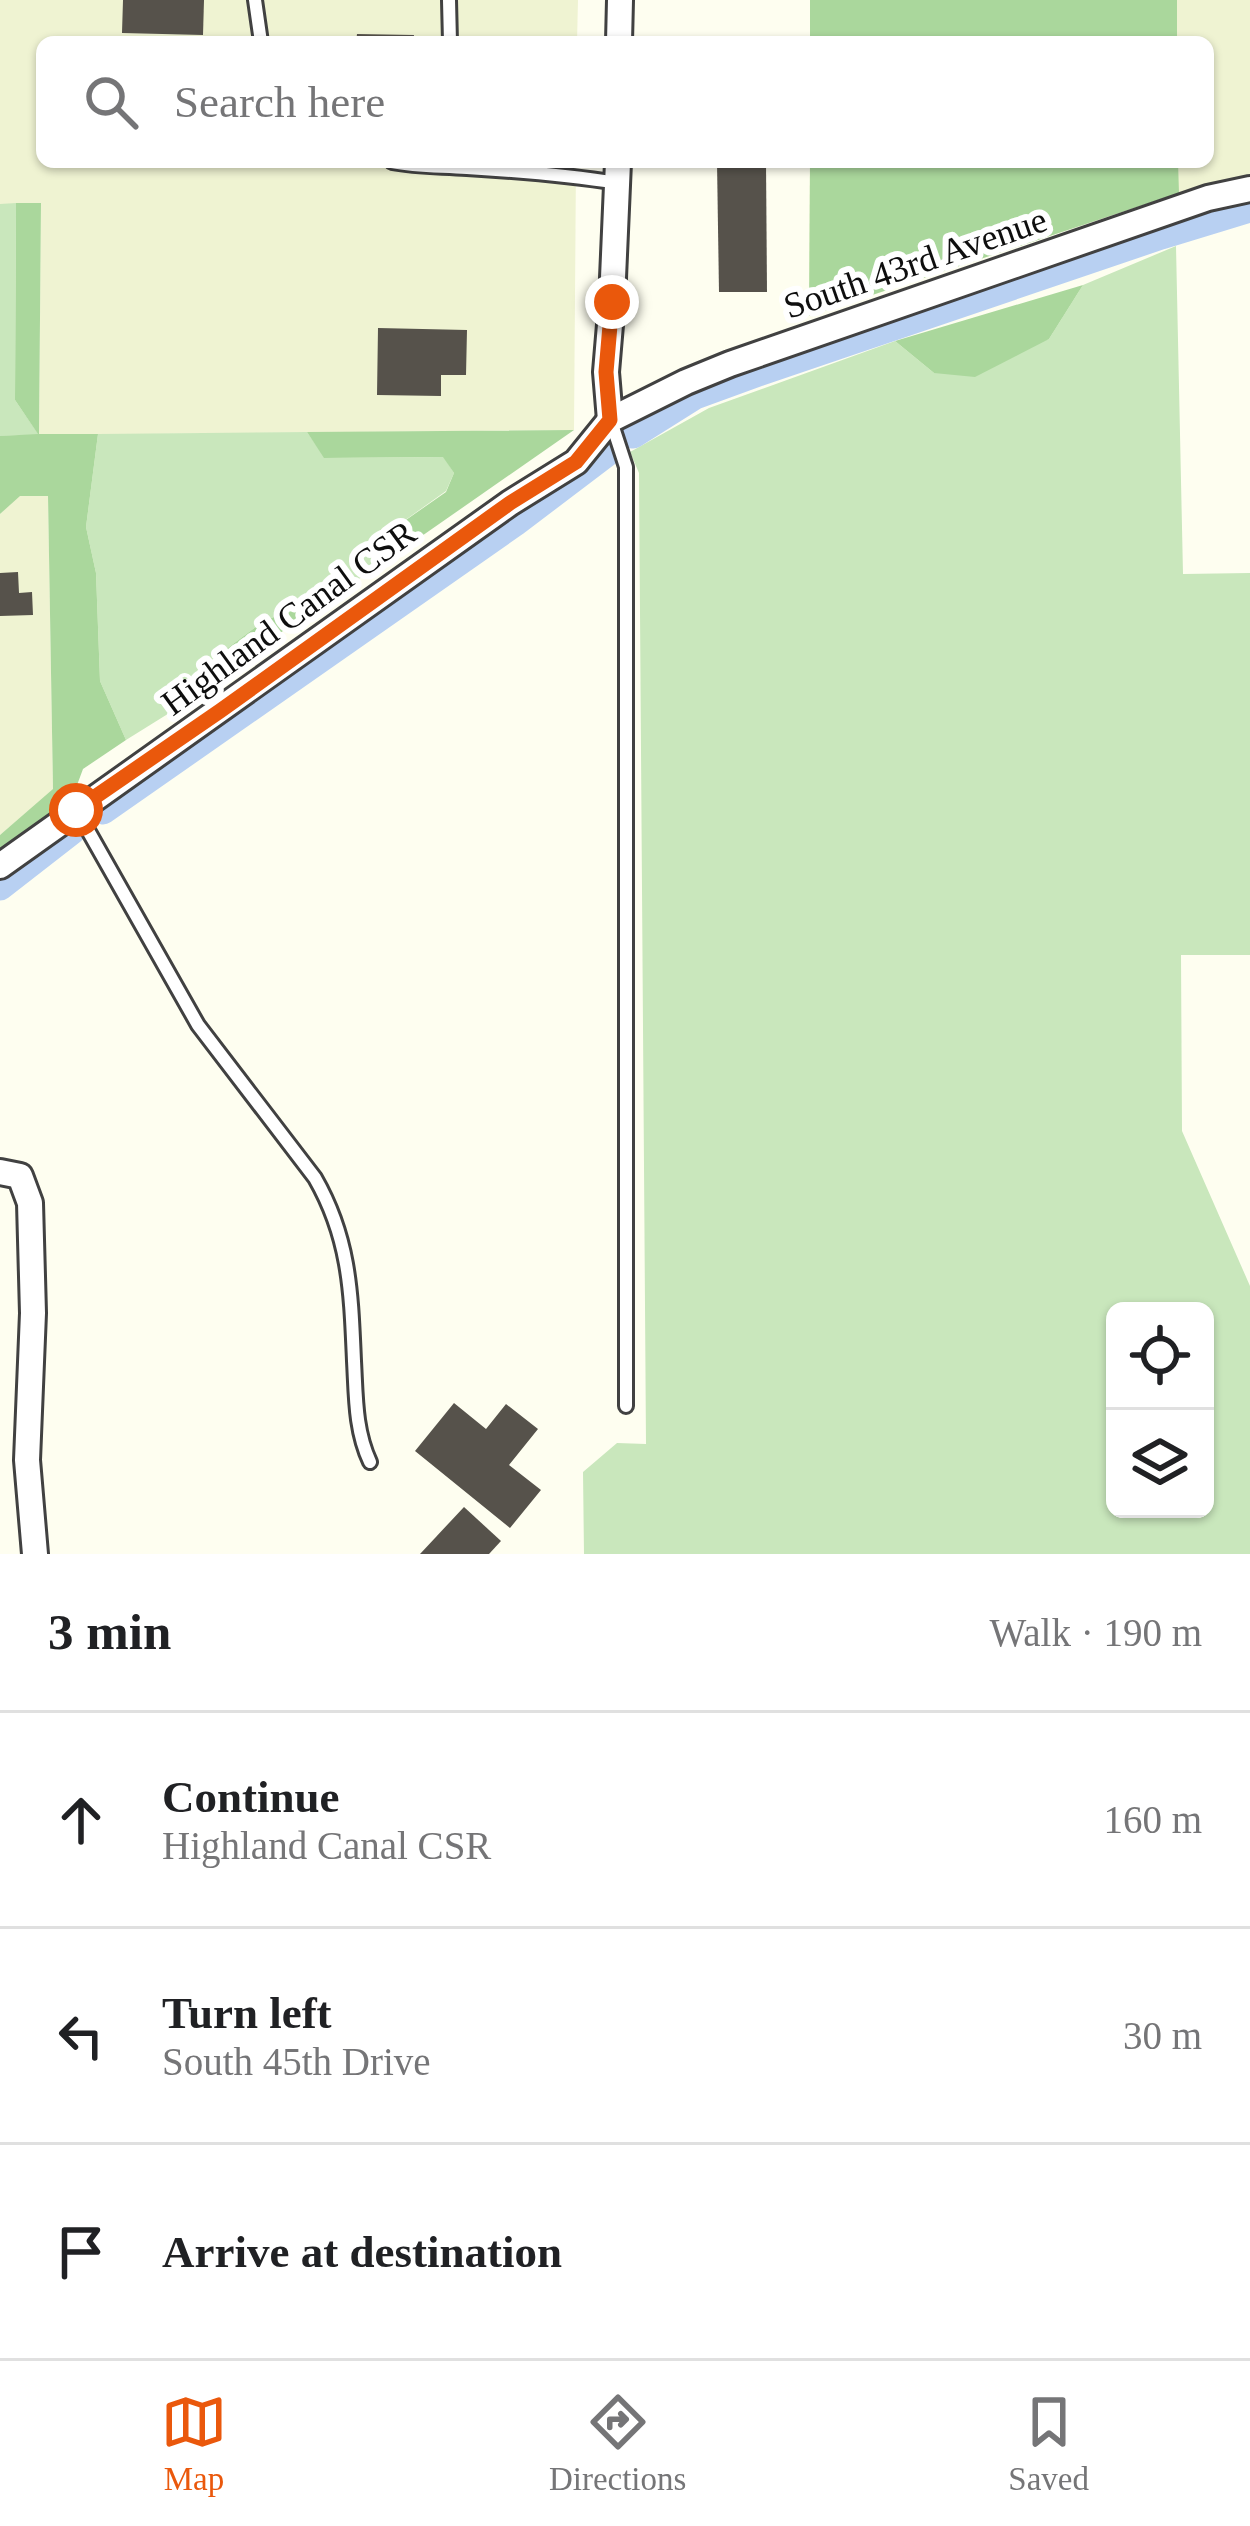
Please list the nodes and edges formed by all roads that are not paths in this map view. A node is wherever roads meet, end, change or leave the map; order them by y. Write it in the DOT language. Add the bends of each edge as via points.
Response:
graph roads {
  1 [pos="255,0"];
  2 [pos="449,0"];
  3 [pos="620,0"];
  4 [pos="260,36"];
  5 [pos="450,36"];
  6 [pos="619,36"];
  7 [pos="490,168"];
  8 [pos="618,172"];
  9 [pos="1250,189"];
  10 [pos="610,420"];
  11 [pos="76,810"];
  12 [pos="0,866"];
  13 [pos="0,1172"];
  14 [pos="626,1406"];
  15 [pos="370,1462"];
  16 [pos="35,1554"];
  1 -- 4 [label="lane"];
  2 -- 5 [label="lane"];
  3 -- 6 [label="street"];
  7 -- 8 [label="lane"];
  8 -- 10 [label="street"];
  9 -- 10 [label="street, South 43rd Avenue" via="730,364"];
  10 -- 11 [label="street, Highland Canal CSR" via="576,462"];
  10 -- 14 [label="lane" via="626,467"];
  11 -- 12 [label="street, Highland Canal CSR"];
  11 -- 15 [label="lane" via="198,1025 325,1195 343,1239 359,1434"];
  13 -- 16 [label="street" via="20,1176 30,1203 27,1460"];
}
